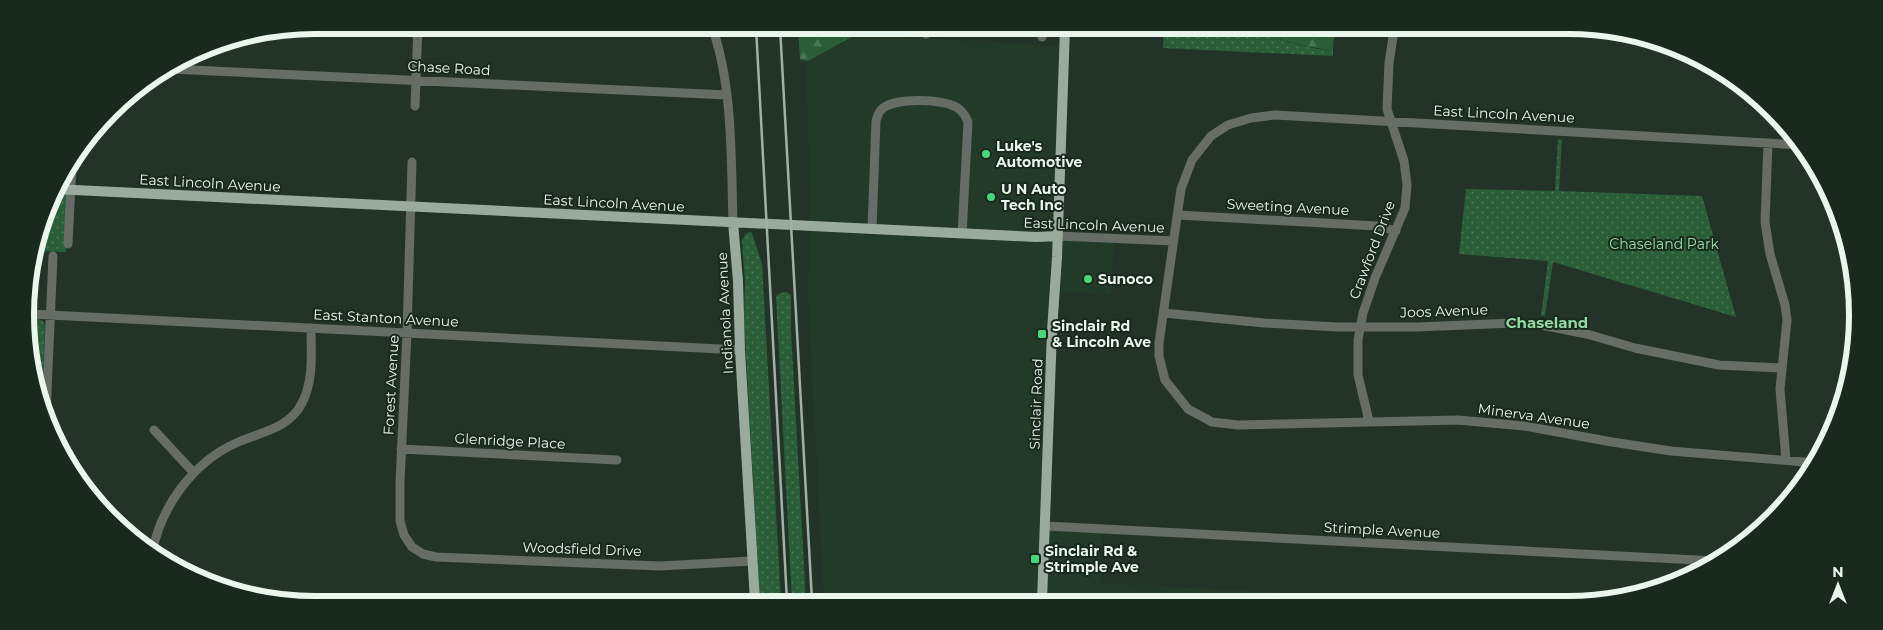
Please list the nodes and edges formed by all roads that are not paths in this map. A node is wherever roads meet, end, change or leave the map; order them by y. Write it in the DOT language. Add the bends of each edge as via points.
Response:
graph roads {
  1 [pos="418,34"];
  2 [pos="714,34"];
  3 [pos="1065,34"];
  4 [pos="1393,34"];
  5 [pos="179,68"];
  6 [pos="416,81"];
  7 [pos="727,95"];
  8 [pos="415,106"];
  9 [pos="1391,121"];
  10 [pos="1768,143"];
  11 [pos="1791,144"];
  12 [pos="412,162"];
  13 [pos="72,173"];
  14 [pos="64,189"];
  15 [pos="71,189"];
  16 [pos="411,206"];
  17 [pos="1178,215"];
  18 [pos="733,222"];
  19 [pos="872,229"];
  20 [pos="1396,231"];
  21 [pos="962,234"];
  22 [pos="1058,236"];
  23 [pos="1173,241"];
  24 [pos="68,244"];
  25 [pos="53,256"];
  26 [pos="1164,312"];
  27 [pos="34,314"];
  28 [pos="51,315"];
  29 [pos="1360,327"];
  30 [pos="312,328"];
  31 [pos="407,333"];
  32 [pos="740,350"];
  33 [pos="1780,368"];
  34 [pos="47,399"];
  35 [pos="1369,421"];
  36 [pos="154,430"];
  37 [pos="402,449"];
  38 [pos="617,460"];
  39 [pos="1786,460"];
  40 [pos="1808,462"];
  41 [pos="194,473"];
  42 [pos="1046,526"];
  43 [pos="154,546"];
  44 [pos="412,547"];
  45 [pos="1706,560"];
  46 [pos="752,561"];
  47 [pos="755,596"];
  48 [pos="1042,596"];
  1 -- 6 [label="street"];
  2 -- 7 [label="street, Indianola Avenue" via="723,63"];
  3 -- 22 [label="main road, Sinclair Road"];
  4 -- 9 [label="street, Crawford Drive" via="1387,109"];
  5 -- 6 [label="street, Chase Road"];
  6 -- 7 [label="street, Chase Road"];
  6 -- 8 [label="street"];
  7 -- 18 [label="street, Indianola Avenue"];
  9 -- 10 [label="street, East Lincoln Avenue"];
  9 -- 17 [label="street, East Lincoln Avenue" via="1275,114 1228,125 1211,136 1192,160 1181,189"];
  9 -- 20 [label="street, Crawford Drive" via="1404,161 1407,185 1405,208"];
  10 -- 11 [label="street, East Lincoln Avenue"];
  10 -- 33 [label="street" via="1765,222 1787,320"];
  12 -- 16 [label="street, Forest Avenue"];
  13 -- 15 [label="street"];
  14 -- 15 [label="main road, East Lincoln Avenue"];
  15 -- 16 [label="main road, East Lincoln Avenue"];
  15 -- 24 [label="street"];
  16 -- 18 [label="main road, East Lincoln Avenue"];
  16 -- 31 [label="street, Forest Avenue"];
  17 -- 20 [label="street, Sweeting Avenue" via="1377,226"];
  17 -- 23 [label="street"];
  18 -- 19 [label="main road, East Lincoln Avenue"];
  18 -- 32 [label="main road, Indianola Avenue"];
  19 -- 21 [label="main road, East Lincoln Avenue"];
  19 -- 21 [label="street" via="876,121 880,111 889,104 920,101 951,104 959,108 968,122"];
  20 -- 29 [label="street, Crawford Drive" via="1375,278"];
  21 -- 22 [label="main road, East Lincoln Avenue"];
  22 -- 23 [label="street, East Lincoln Avenue"];
  22 -- 42 [label="main road, Sinclair Road"];
  23 -- 26 [label="street"];
  25 -- 28 [label="street"];
  26 -- 29 [label="street, Joos Avenue" via="1264,323"];
  26 -- 35 [label="street, Minerva Avenue" via="1159,343 1165,380 1188,409 1212,422 1238,425"];
  27 -- 28 [label="street, East Stanton Avenue"];
  28 -- 30 [label="street, East Stanton Avenue"];
  28 -- 34 [label="street"];
  29 -- 33 [label="street, Joos Avenue" via="1542,325 1719,364"];
  29 -- 35 [label="street, Crawford Drive" via="1358,375"];
  30 -- 31 [label="street, East Stanton Avenue"];
  30 -- 41 [label="street" via="309,384 296,413 269,431 234,443"];
  31 -- 32 [label="street, East Stanton Avenue"];
  31 -- 37 [label="street, Forest Avenue"];
  32 -- 46 [label="main road, Indianola Avenue"];
  33 -- 39 [label="street"];
  35 -- 39 [label="street, Minerva Avenue" via="1458,420 1503,424 1671,451"];
  36 -- 41 [label="street"];
  37 -- 38 [label="street, Glenridge Place"];
  37 -- 44 [label="street, Forest Avenue" via="400,521"];
  39 -- 40 [label="street, Minerva Avenue"];
  41 -- 43 [label="street" via="169,505"];
  42 -- 45 [label="street, Strimple Avenue"];
  42 -- 48 [label="main road, Sinclair Road"];
  44 -- 46 [label="street, Woodsfield Drive" via="436,557 612,565"];
  46 -- 47 [label="main road, Indianola Avenue"];
}
